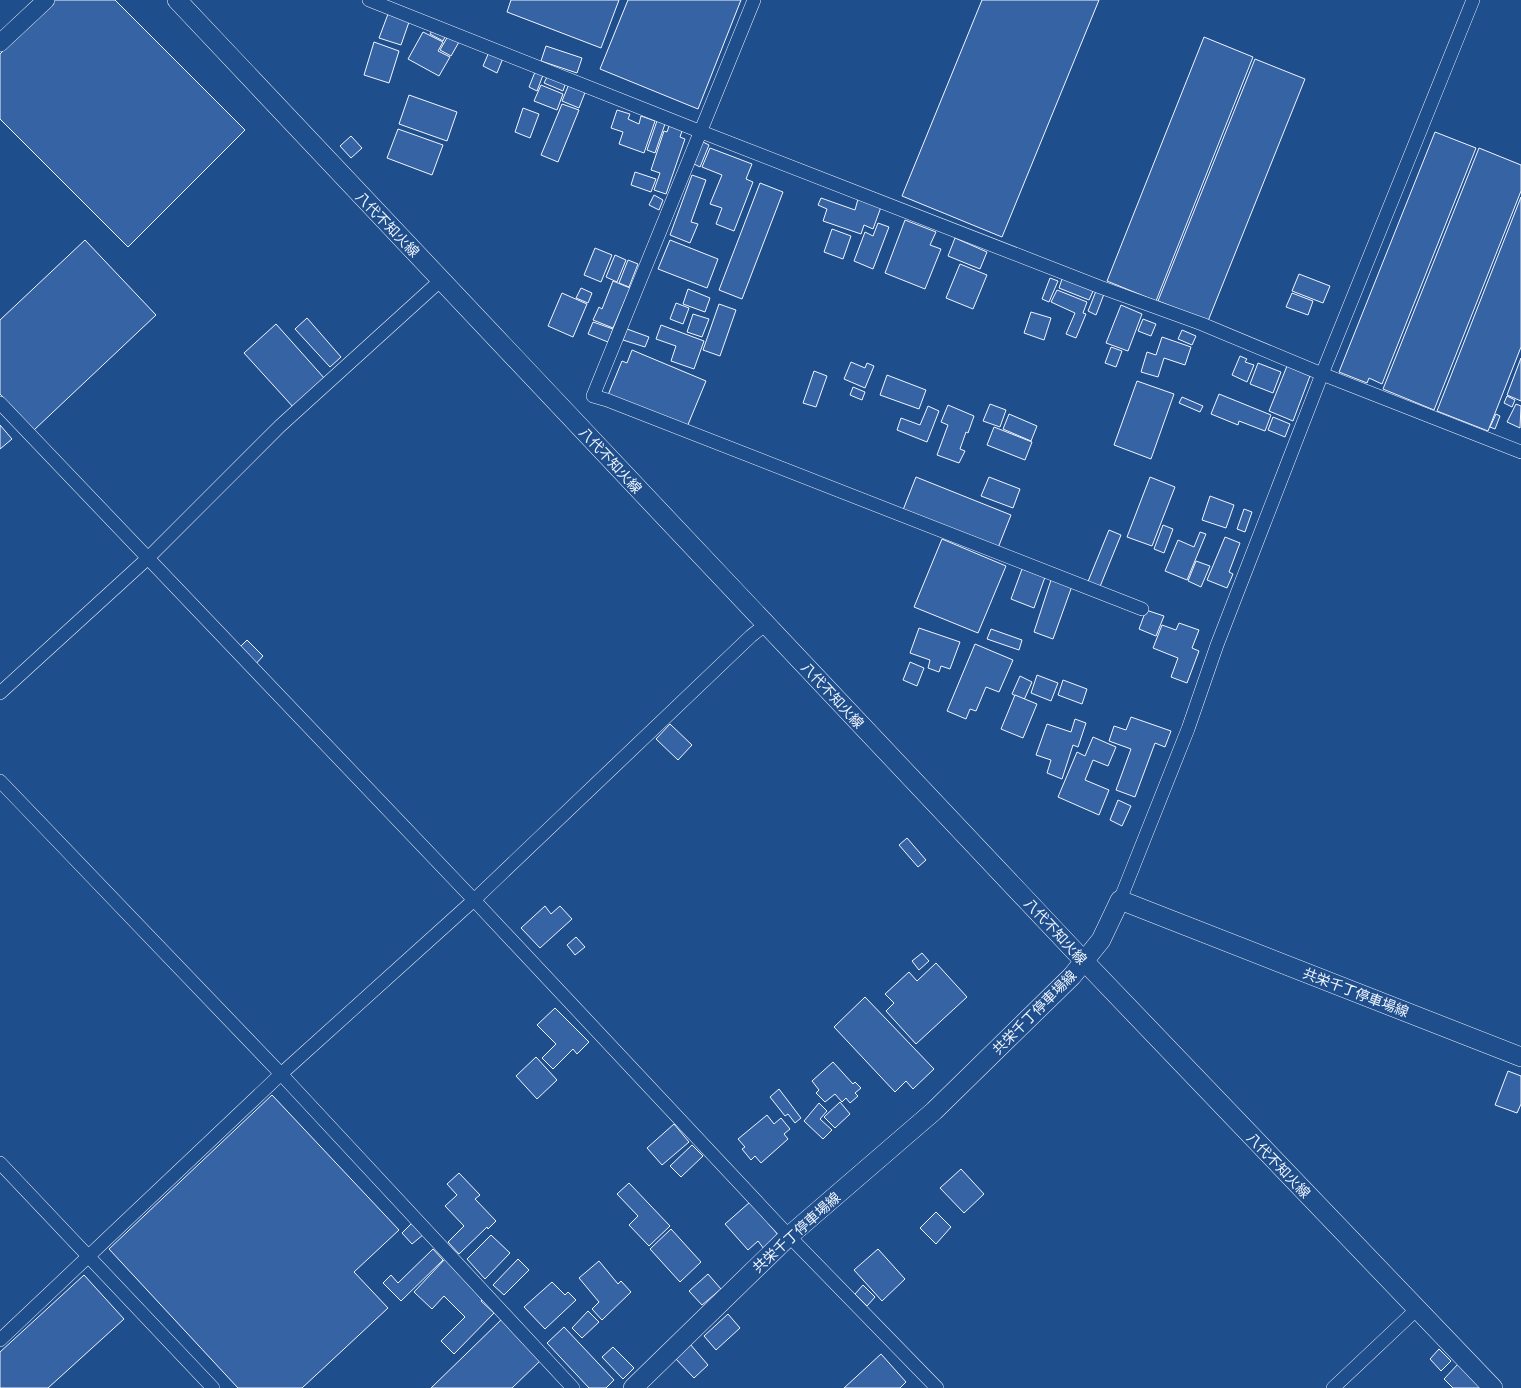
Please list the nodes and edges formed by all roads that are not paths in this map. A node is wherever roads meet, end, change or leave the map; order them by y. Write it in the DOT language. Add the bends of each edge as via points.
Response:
graph roads {
  1 [pos="46,0"];
  2 [pos="177,0"];
  3 [pos="369,0"];
  4 [pos="754,0"];
  5 [pos="1473,0"];
  6 [pos="0,43"];
  7 [pos="699,131"];
  8 [pos="441,280"];
  9 [pos="1322,374"];
  10 [pos="0,402"];
  11 [pos="1521,452"];
  12 [pos="148,558"];
  13 [pos="1142,609"];
  14 [pos="766,624"];
  15 [pos="0,693"];
  16 [pos="0,781"];
  17 [pos="474,900"];
  18 [pos="1120,900"];
  19 [pos="1084,961"];
  20 [pos="1521,1057"];
  21 [pos="281,1074"];
  22 [pos="0,1163"];
  23 [pos="789,1236"];
  24 [pos="88,1257"];
  25 [pos="1417,1309"];
  26 [pos="0,1340"];
  27 [pos="213,1388"];
  28 [pos="573,1388"];
  29 [pos="633,1388"];
  30 [pos="937,1388"];
  31 [pos="1333,1388"];
  32 [pos="1493,1388"];
  1 -- 6 [label="street"];
  2 -- 8 [label="main road, 八代不知火線"];
  3 -- 7 [label="street"];
  4 -- 7 [label="street"];
  5 -- 9 [label="street"];
  7 -- 9 [label="street" via="1202,324"];
  7 -- 13 [label="street" via="593,396"];
  8 -- 12 [label="street" via="280,426"];
  8 -- 14 [label="main road, 八代不知火線"];
  9 -- 11 [label="street"];
  9 -- 18 [label="street" via="1217,645 1188,729"];
  10 -- 12 [label="street"];
  12 -- 15 [label="street"];
  12 -- 17 [label="street"];
  14 -- 17 [label="street"];
  14 -- 19 [label="main road, 八代不知火線"];
  16 -- 21 [label="street"];
  17 -- 21 [label="street"];
  17 -- 23 [label="street"];
  18 -- 19 [label="main road, 共栄千丁停車場線" via="1101,940"];
  18 -- 20 [label="main road, 共栄千丁停車場線"];
  19 -- 23 [label="main road, 共栄千丁停車場線" via="1072,976 934,1111"];
  19 -- 25 [label="main road, 八代不知火線"];
  21 -- 24 [label="street"];
  21 -- 28 [label="street"];
  22 -- 24 [label="street"];
  23 -- 29 [label="main road, 共栄千丁停車場線"];
  23 -- 30 [label="street"];
  24 -- 26 [label="street"];
  24 -- 27 [label="street"];
  25 -- 31 [label="street"];
  25 -- 32 [label="main road, 八代不知火線"];
}
